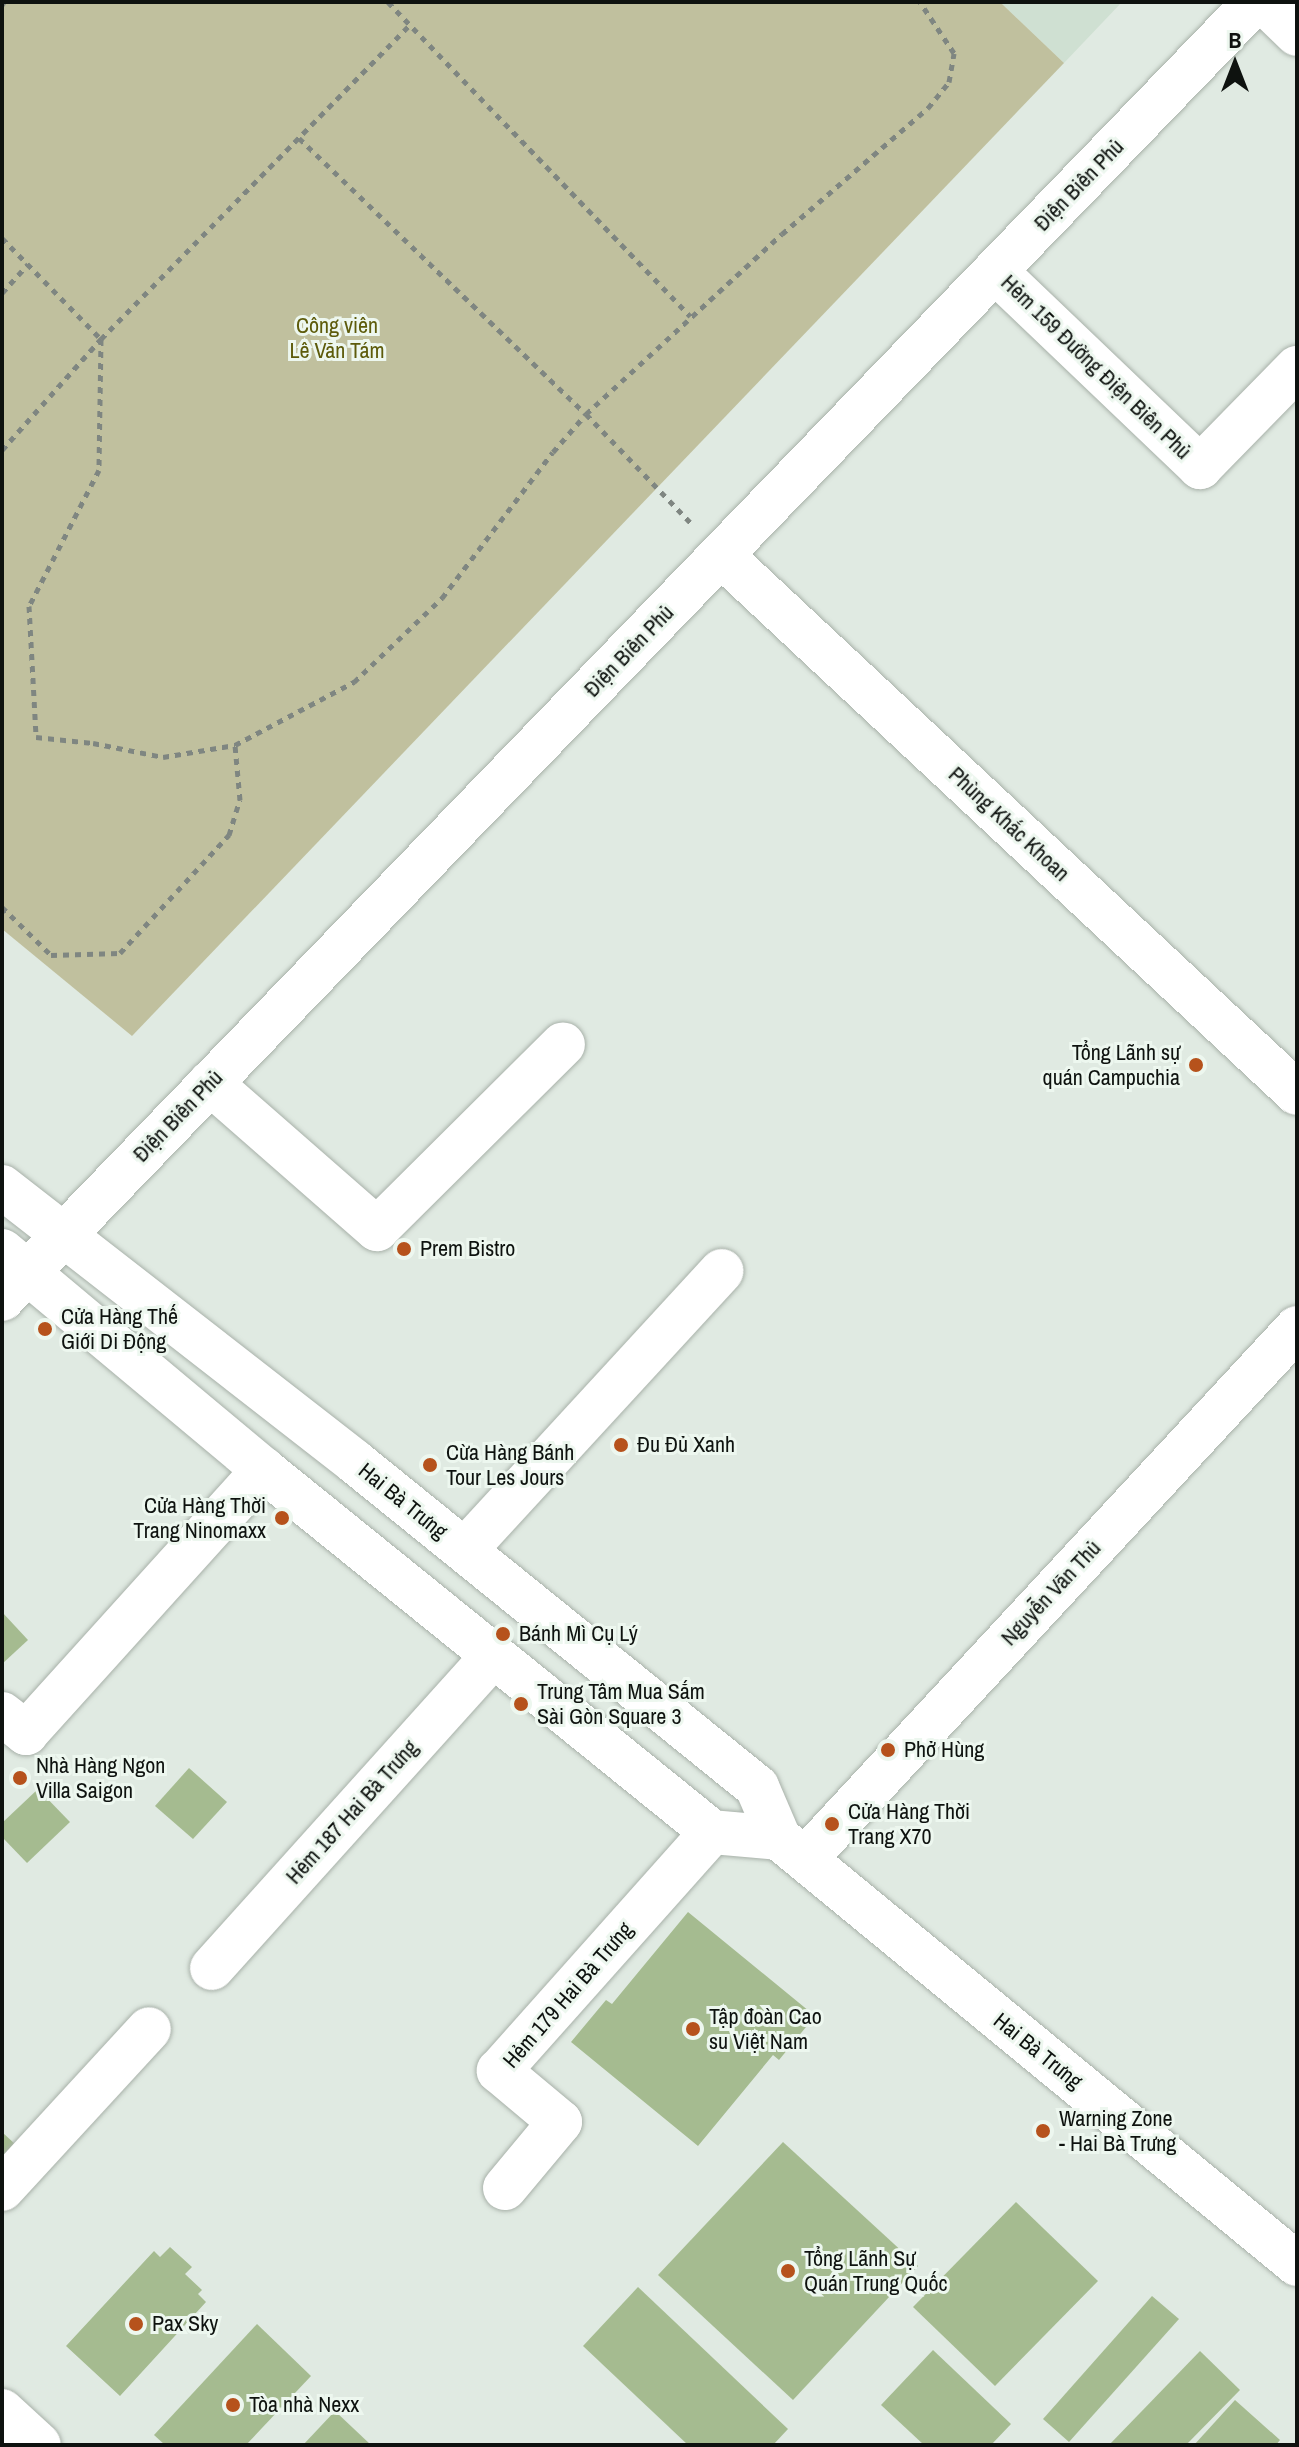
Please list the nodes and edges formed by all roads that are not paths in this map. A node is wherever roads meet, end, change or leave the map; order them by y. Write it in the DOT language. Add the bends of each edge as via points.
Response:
graph roads {
  1 [pos="1255,2"];
  2 [pos="1264,2"];
  3 [pos="1297,34"];
  4 [pos="995,271"];
  5 [pos="1297,368"];
  6 [pos="721,555"];
  7 [pos="563,1044"];
  8 [pos="210,1083"];
  9 [pos="1297,1093"];
  10 [pos="2,1187"];
  11 [pos="63,1235"];
  12 [pos="722,1271"];
  13 [pos="11,1274"];
  14 [pos="1297,1328"];
  15 [pos="264,1470"];
  16 [pos="465,1550"];
  17 [pos="493,1656"];
  18 [pos="2,1714"];
  19 [pos="757,1787"];
  20 [pos="712,1832"];
  21 [pos="792,1848"];
  22 [pos="212,1968"];
  23 [pos="149,2029"];
  24 [pos="505,2188"];
  25 [pos="2,2189"];
  26 [pos="1297,2264"];
  27 [pos="2,2411"];
  28 [pos="39,2445"];
  1 -- 4 [label="main road, Điện Biên Phủ"];
  2 -- 3 [label="main road"];
  4 -- 5 [label="main road, Hẻm 159 Đường Điện Biên Phủ" via="1200,467"];
  4 -- 6 [label="main road, Điện Biên Phủ"];
  6 -- 8 [label="main road, Điện Biên Phủ"];
  6 -- 9 [label="main road, Phùng Khắc Khoan"];
  7 -- 8 [label="main road" via="377,1229"];
  8 -- 11 [label="main road, Điện Biên Phủ"];
  10 -- 11 [label="main road, Hai Bà Trưng"];
  11 -- 13 [label="main road, Điện Biên Phủ"];
  11 -- 16 [label="main road, Hai Bà Trưng"];
  12 -- 16 [label="main road"];
  13 -- 15 [label="main road"];
  14 -- 21 [label="main road, Nguyễn Văn Thủ"];
  15 -- 17 [label="main road"];
  15 -- 18 [label="main road" via="26,1733"];
  16 -- 19 [label="main road, Hai Bà Trưng"];
  17 -- 20 [label="main road"];
  17 -- 22 [label="main road, Hẻm 187 Hai Bà Trưng"];
  19 -- 20 [label="main road"];
  19 -- 21 [label="main road, Hai Bà Trưng"];
  20 -- 21 [label="main road"];
  20 -- 24 [label="main road, Hẻm 179 Hai Bà Trưng" via="499,2071 560,2122"];
  21 -- 26 [label="main road, Hai Bà Trưng"];
  23 -- 25 [label="main road"];
  27 -- 28 [label="main road"];
}
